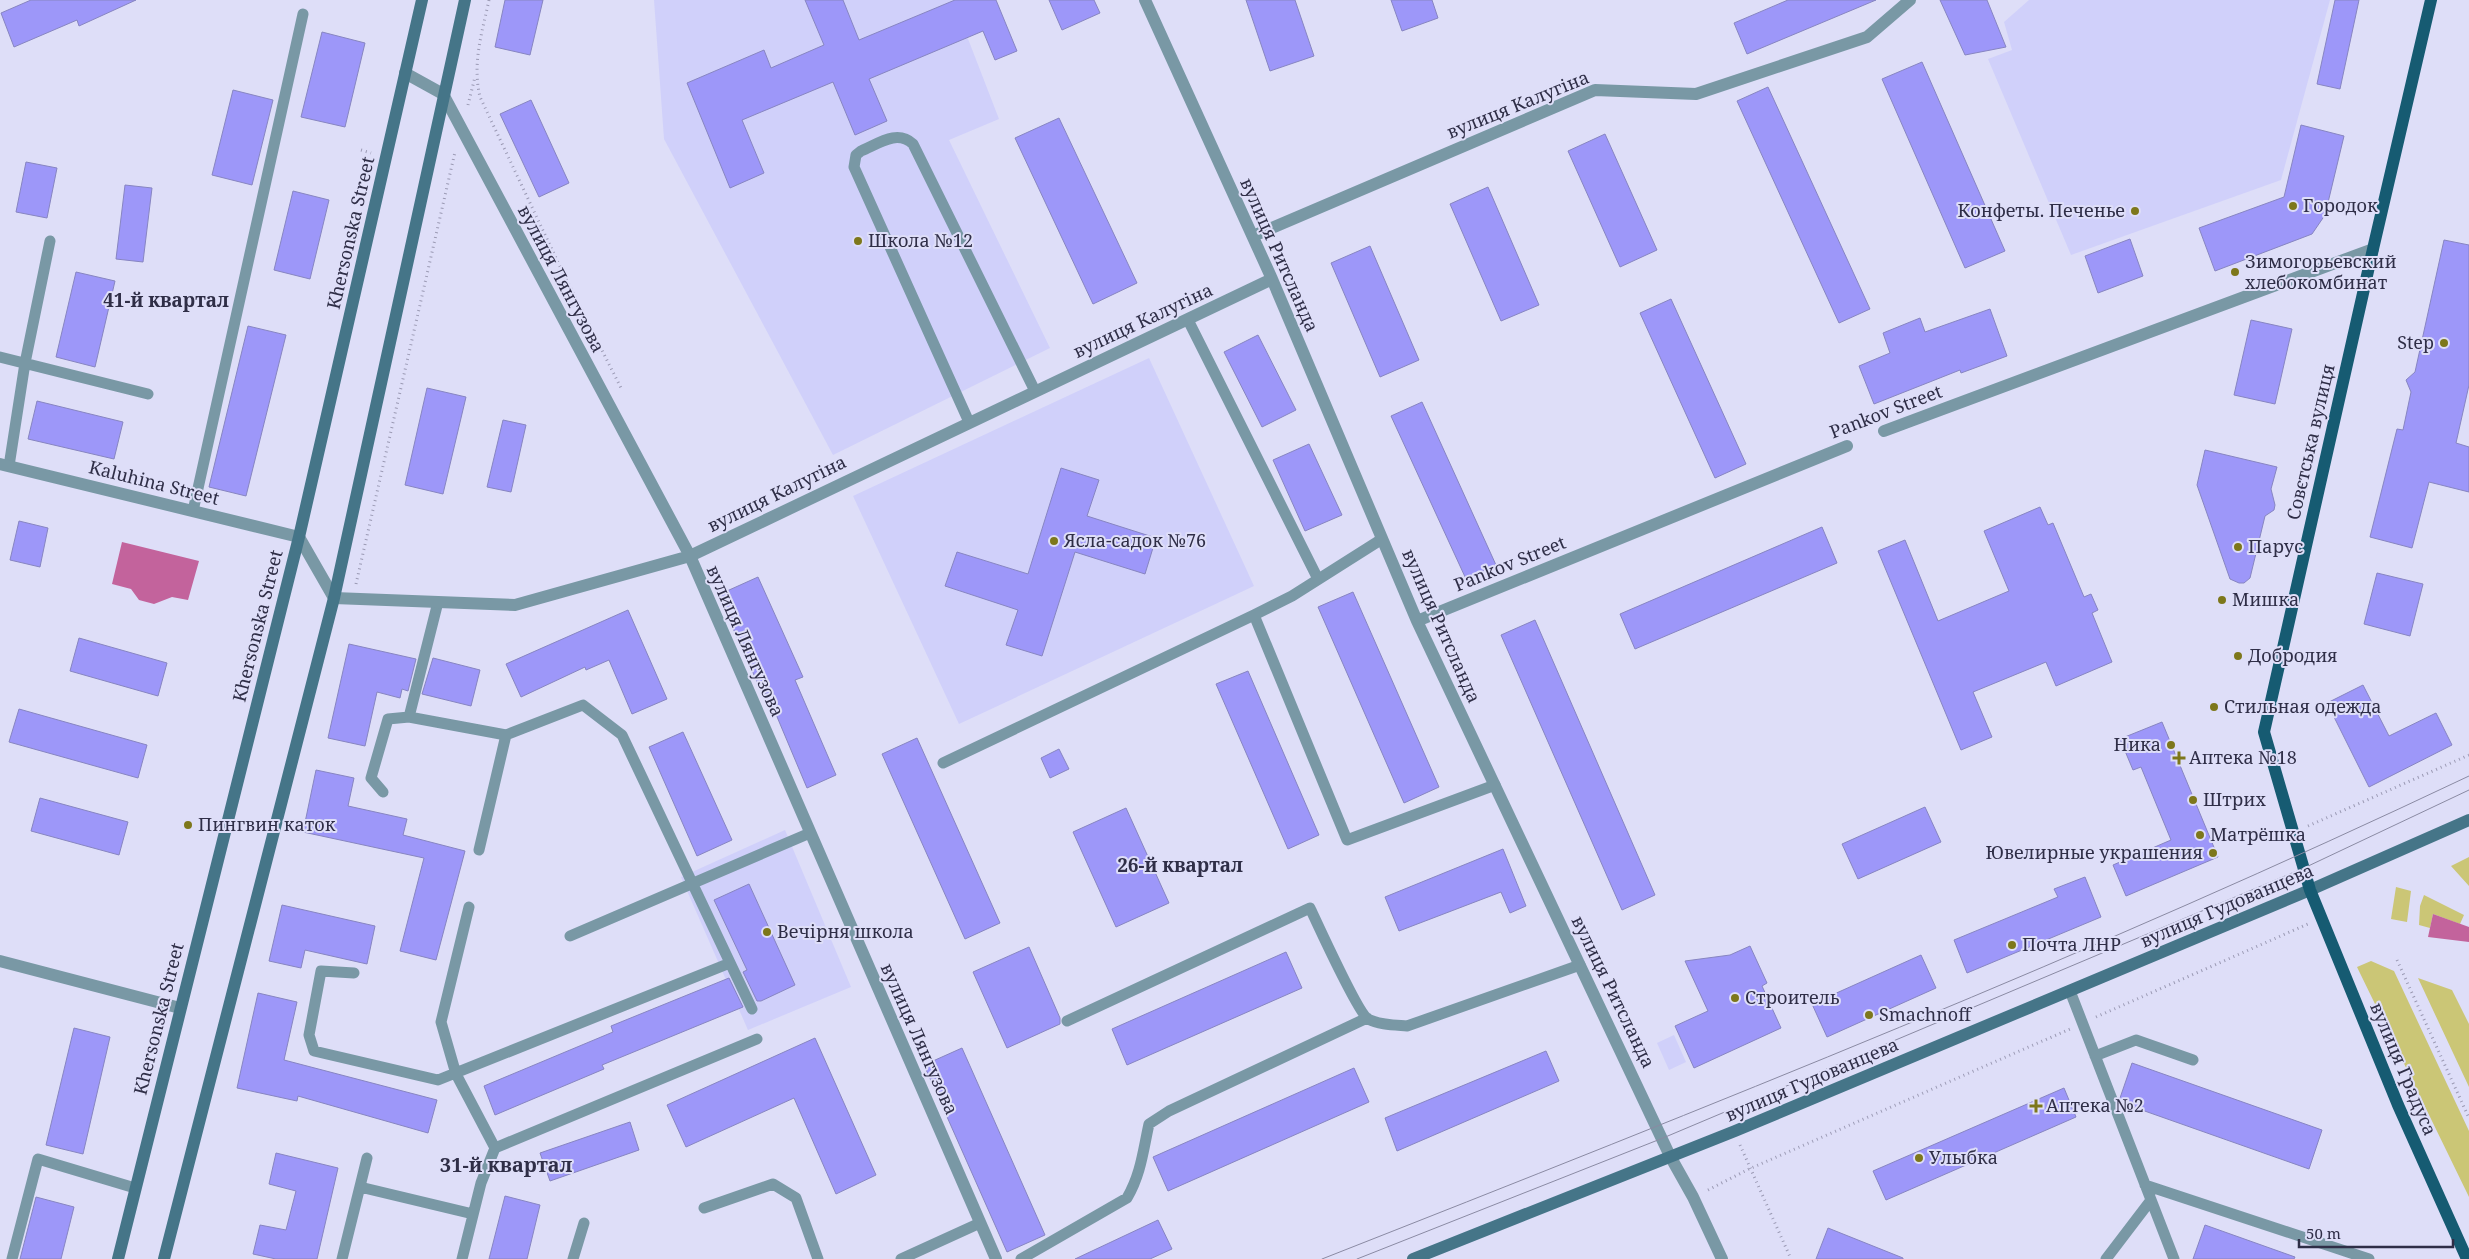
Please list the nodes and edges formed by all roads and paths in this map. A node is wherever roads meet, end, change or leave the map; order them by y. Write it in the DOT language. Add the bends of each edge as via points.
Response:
graph roads {
  1 [pos="422,0"];
  2 [pos="465,0"];
  3 [pos="489,0"];
  4 [pos="1145,0"];
  5 [pos="1910,0"];
  6 [pos="2431,0"];
  7 [pos="303,14"];
  8 [pos="405,73"];
  9 [pos="443,94"];
  10 [pos="361,150"];
  11 [pos="386,156"];
  12 [pos="427,167"];
  13 [pos="1253,236"];
  14 [pos="50,241"];
  15 [pos="2373,249"];
  16 [pos="1272,279"];
  17 [pos="1188,320"];
  18 [pos="0,357"];
  19 [pos="25,363"];
  20 [pos="622,390"];
  21 [pos="1035,391"];
  22 [pos="148,394"];
  23 [pos="969,422"];
  24 [pos="1884,431"];
  25 [pos="1847,446"];
  26 [pos="4,465"];
  27 [pos="193,511"];
  28 [pos="299,537"];
  29 [pos="1382,539"];
  30 [pos="690,556"];
  31 [pos="1318,579"];
  32 [pos="334,598"];
  33 [pos="353,599"];
  34 [pos="438,602"];
  35 [pos="1254,615"];
  36 [pos="1417,621"];
  37 [pos="410,717"];
  38 [pos="506,735"];
  39 [pos="2469,755"];
  40 [pos="944,763"];
  41 [pos="1495,785"];
  42 [pos="383,792"];
  43 [pos="2469,820"];
  44 [pos="810,833"];
  45 [pos="2294,833"];
  46 [pos="478,850"];
  47 [pos="692,884"];
  48 [pos="2310,890"];
  49 [pos="469,907"];
  50 [pos="2313,933"];
  51 [pos="570,936"];
  52 [pos="2397,960"];
  53 [pos="0,961"];
  54 [pos="730,962"];
  55 [pos="1580,965"];
  56 [pos="354,973"];
  57 [pos="2070,991"];
  58 [pos="180,1008"];
  59 [pos="752,1009"];
  60 [pos="1367,1018"];
  61 [pos="1068,1021"];
  62 [pos="2082,1023"];
  63 [pos="757,1038"];
  64 [pos="2095,1056"];
  65 [pos="2193,1060"];
  66 [pos="456,1074"];
  67 [pos="2469,1118"];
  68 [pos="1735,1131"];
  69 [pos="495,1148"];
  70 [pos="1670,1156"];
  71 [pos="367,1158"];
  72 [pos="1749,1168"];
  73 [pos="2145,1185"];
  74 [pos="360,1187"];
  75 [pos="135,1188"];
  76 [pos="1693,1197"];
  77 [pos="2151,1200"];
  78 [pos="704,1208"];
  79 [pos="473,1214"];
  80 [pos="584,1223"];
  81 [pos="980,1223"];
  82 [pos="12,1259"];
  83 [pos="118,1259"];
  84 [pos="164,1259"];
  85 [pos="342,1259"];
  86 [pos="462,1259"];
  87 [pos="572,1259"];
  88 [pos="818,1259"];
  89 [pos="901,1259"];
  90 [pos="996,1259"];
  91 [pos="1021,1259"];
  92 [pos="1413,1259"];
  93 [pos="1722,1259"];
  94 [pos="1791,1259"];
  95 [pos="2106,1259"];
  96 [pos="2174,1259"];
  97 [pos="2370,1259"];
  98 [pos="2467,1259"];
  1 -- 8 [label="street, Khersonska Street"];
  2 -- 9 [label="street"];
  3 -- 20 [label="path" via="475,76 480,97"];
  4 -- 13 [label="street, вулиця Ритсланда"];
  5 -- 13 [label="street, вулиця Калугіна" via="1867,37 1696,94 1595,90"];
  6 -- 15 [label="main road, Совєтська вулиця"];
  7 -- 27 [label="lane"];
  8 -- 9 [label="street"];
  8 -- 11 [label="street, Khersonska Street"];
  9 -- 12 [label="street"];
  9 -- 30 [label="street, вулиця Лянгузова"];
  10 -- 11 [label="path"];
  11 -- 28 [label="street, Khersonska Street"];
  12 -- 32 [label="street"];
  12 -- 33 [label="path" via="450,172"];
  13 -- 16 [label="street, вулиця Ритсланда"];
  14 -- 19 [label="lane"];
  15 -- 24 [label="street, Pankov Street"];
  15 -- 45 [label="main road, Совєтська вулиця" via="2264,732"];
  16 -- 17 [label="street, вулиця Калугіна"];
  16 -- 29 [label="street, вулиця Ритсланда"];
  17 -- 21 [label="street, вулиця Калугіна"];
  17 -- 31 [label="lane"];
  18 -- 19 [label="lane"];
  19 -- 22 [label="lane"];
  19 -- 26 [label="lane"];
  21 -- 23 [label="street, вулиця Калугіна"];
  21 -- 23 [label="lane" via="913,144 898,136 861,151 856,155 854,167"];
  23 -- 30 [label="street, вулиця Калугіна"];
  25 -- 36 [label="street, Pankov Street"];
  26 -- 27 [label="street, Kaluhina Street"];
  27 -- 28 [label="street, Kaluhina Street"];
  28 -- 32 [label="street"];
  28 -- 58 [label="street, Khersonska Street"];
  29 -- 31 [label="lane"];
  29 -- 36 [label="street, вулиця Ритсланда"];
  30 -- 34 [label="street, вулиця Калугіна" via="515,605"];
  30 -- 44 [label="street, вулиця Лянгузова"];
  31 -- 35 [label="lane"];
  32 -- 33 [label="street, вулиця Калугіна"];
  32 -- 84 [label="street"];
  33 -- 34 [label="street, вулиця Калугіна"];
  34 -- 37 [label="lane"];
  35 -- 40 [label="lane"];
  35 -- 41 [label="lane" via="1347,840"];
  36 -- 41 [label="street, вулиця Ритсланда"];
  37 -- 38 [label="lane"];
  37 -- 42 [label="lane" via="388,719 371,778"];
  38 -- 46 [label="lane"];
  38 -- 47 [label="lane" via="583,705 622,735"];
  39 -- 45 [label="path"];
  41 -- 55 [label="street, вулиця Ритсланда"];
  43 -- 48 [label="street, вулиця Гудованцева"];
  44 -- 47 [label="lane"];
  44 -- 81 [label="street, вулиця Лянгузова"];
  45 -- 48 [label="main road, Совєтська вулиця"];
  47 -- 51 [label="lane"];
  47 -- 54 [label="lane"];
  48 -- 57 [label="street, вулиця Гудованцева"];
  48 -- 98 [label="main road, вулиця Градуса" via="2398,1105"];
  49 -- 66 [label="lane" via="441,1022"];
  50 -- 62 [label="path" via="2309,924"];
  52 -- 67 [label="path"];
  53 -- 58 [label="street"];
  54 -- 59 [label="lane"];
  54 -- 66 [label="lane"];
  55 -- 60 [label="lane" via="1407,1026 1382,1024"];
  55 -- 70 [label="street, вулиця Ритсланда"];
  56 -- 66 [label="lane" via="321,971 309,1035 314,1051 438,1080"];
  57 -- 62 [label="lane"];
  57 -- 68 [label="street, вулиця Гудованцева"];
  58 -- 75 [label="street, Khersonska Street"];
  60 -- 61 [label="lane" via="1310,908"];
  60 -- 91 [label="lane" via="1169,1111 1149,1124 1143,1161 1127,1198"];
  62 -- 64 [label="lane"];
  62 -- 72 [label="path"];
  63 -- 69 [label="lane"];
  64 -- 65 [label="lane" via="2136,1040"];
  64 -- 73 [label="lane"];
  66 -- 69 [label="lane"];
  68 -- 70 [label="street, вулиця Гудованцева"];
  68 -- 72 [label="path"];
  69 -- 79 [label="lane"];
  70 -- 76 [label="street, вулиця Ритсланда"];
  70 -- 92 [label="street, вулиця Гудованцева"];
  71 -- 74 [label="lane"];
  72 -- 76 [label="path"];
  72 -- 94 [label="path"];
  73 -- 77 [label="lane"];
  73 -- 97 [label="lane"];
  74 -- 79 [label="lane"];
  74 -- 85 [label="lane"];
  75 -- 82 [label="lane" via="38,1159"];
  75 -- 83 [label="street, Khersonska Street"];
  76 -- 93 [label="street, вулиця Ритсланда"];
  77 -- 95 [label="lane"];
  77 -- 96 [label="lane"];
  78 -- 88 [label="lane" via="773,1184 796,1198"];
  79 -- 86 [label="lane"];
  80 -- 87 [label="lane"];
  81 -- 89 [label="lane"];
  81 -- 90 [label="street, вулиця Лянгузова"];
}
